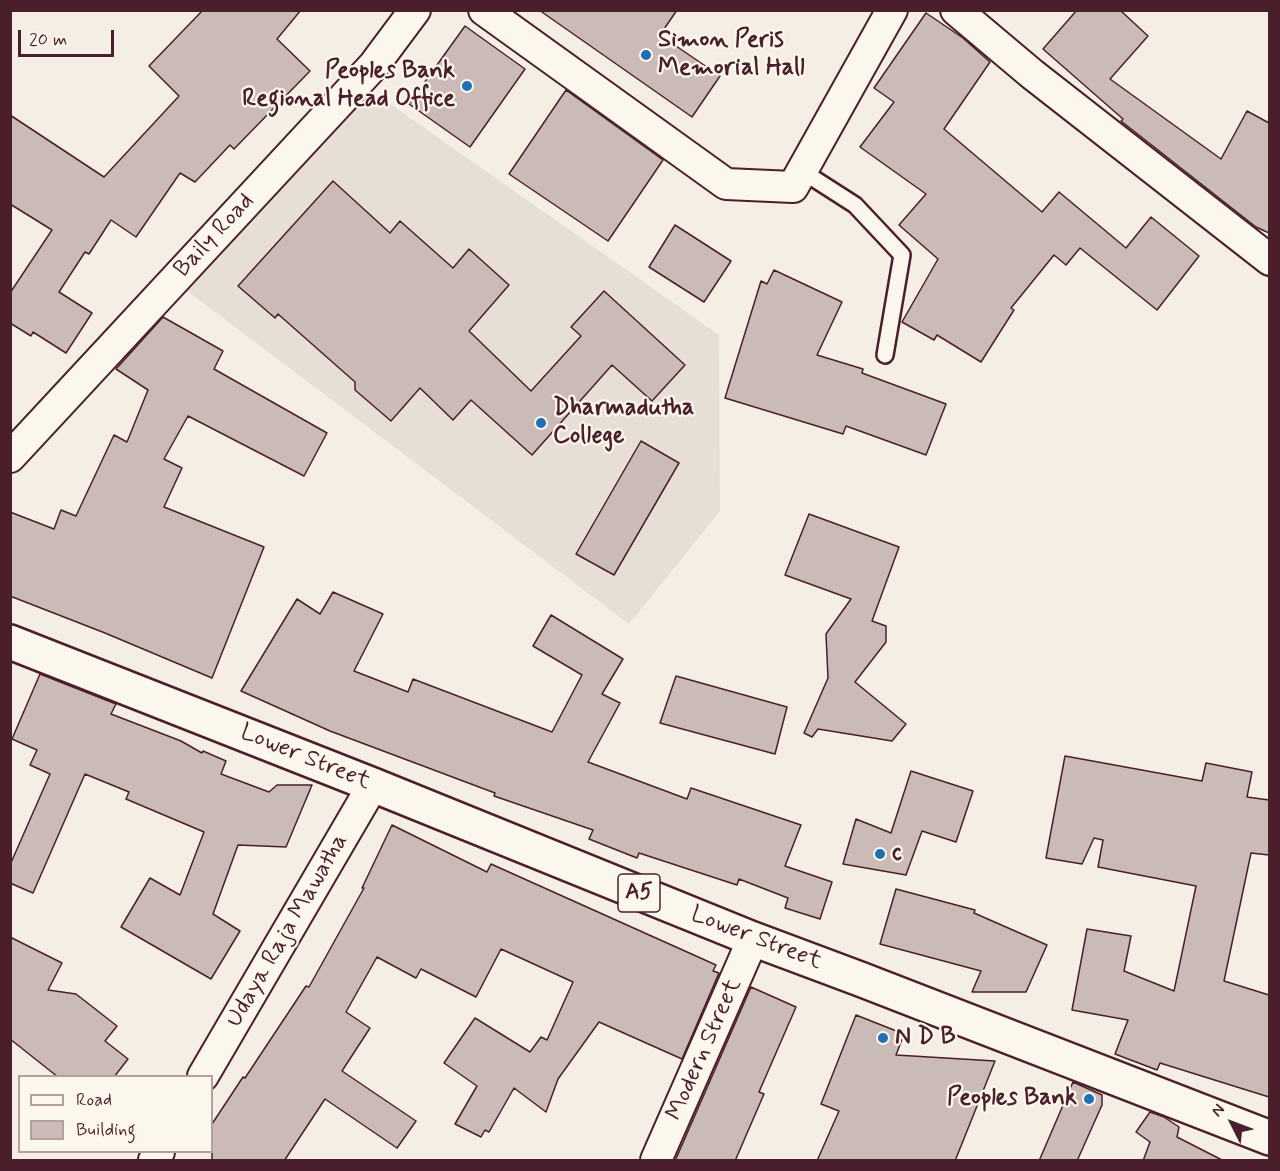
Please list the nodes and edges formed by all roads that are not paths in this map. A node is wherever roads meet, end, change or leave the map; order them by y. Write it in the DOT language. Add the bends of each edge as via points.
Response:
graph roads {
  1 [pos="415,10"];
  2 [pos="484,10"];
  3 [pos="892,10"];
  4 [pos="956,10"];
  5 [pos="802,171"];
  6 [pos="1269,260"];
  7 [pos="885,355"];
  8 [pos="10,457"];
  9 [pos="10,642"];
  10 [pos="374,785"];
  11 [pos="753,939"];
  12 [pos="204,1075"];
  13 [pos="1269,1138"];
  14 [pos="656,1161"];
  1 -- 8 [label="street, Baily Road" via="374,65"];
  2 -- 5 [label="street" via="726,184 794,187"];
  3 -- 5 [label="street"];
  4 -- 6 [label="street"];
  5 -- 7 [label="lane" via="855,205 902,255"];
  9 -- 10 [label="highway, Lower Street / A5"];
  10 -- 11 [label="highway, Lower Street / A5"];
  10 -- 12 [label="street, Udaya Raja Mawatha"];
  11 -- 13 [label="highway, Lower Street / A5"];
  11 -- 14 [label="street, Modern Street"];
}
